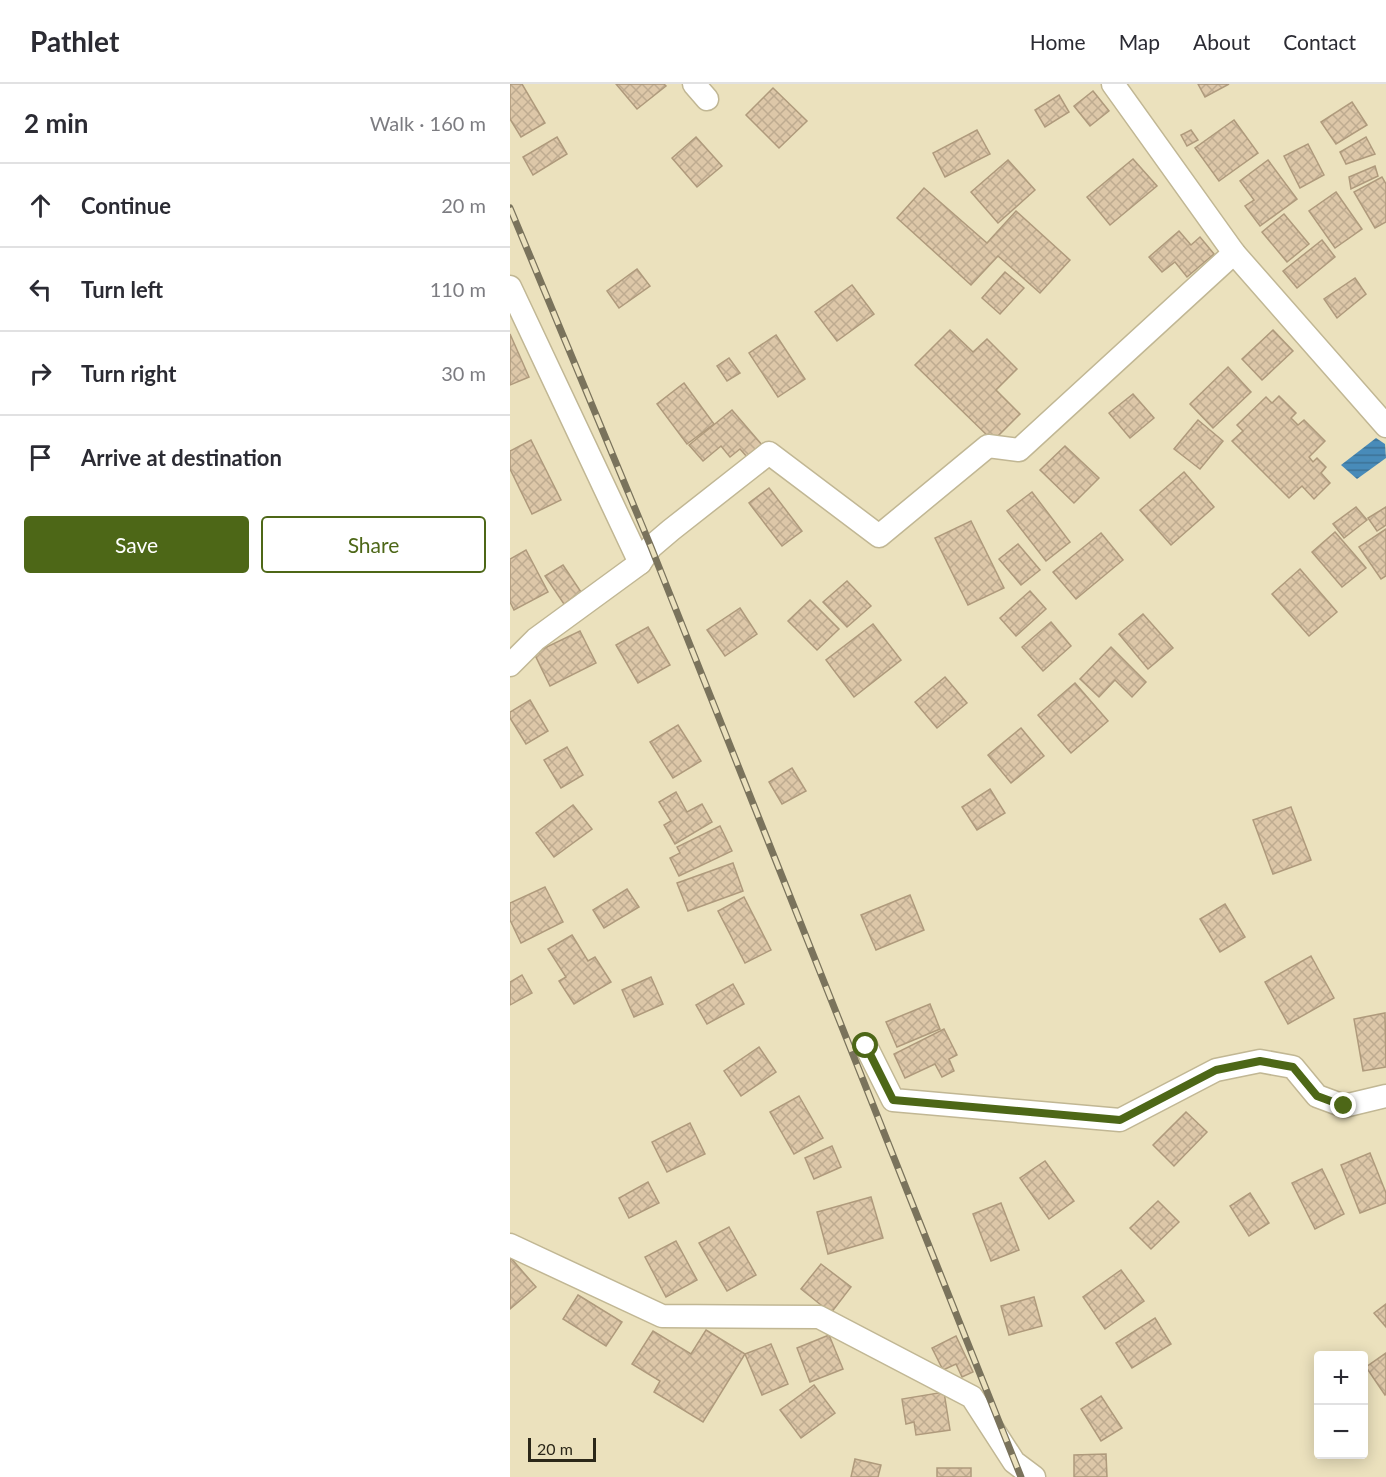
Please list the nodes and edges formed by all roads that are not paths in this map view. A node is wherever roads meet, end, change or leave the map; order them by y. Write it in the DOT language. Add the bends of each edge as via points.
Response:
graph roads {
  1 [pos="1113,84"];
  2 [pos="1234,253"];
  3 [pos="510,287"];
  4 [pos="1386,426"];
  5 [pos="640,563"];
  6 [pos="510,665"];
  7 [pos="866,1046"];
  8 [pos="1386,1096"];
  9 [pos="510,1245"];
  10 [pos="1034,1477"];
  1 -- 2 [label="street"];
  2 -- 4 [label="street"];
  2 -- 5 [label="street" via="1018,450 988,446 879,536 769,453 651,547"];
  3 -- 5 [label="street"];
  5 -- 6 [label="street" via="536,639"];
  7 -- 8 [label="street" via="893,1100 929,1104 1120,1120 1216,1070 1260,1061 1293,1067 1317,1096 1344,1106"];
  9 -- 10 [label="street" via="662,1316 819,1317 972,1397 1014,1462"];
}
